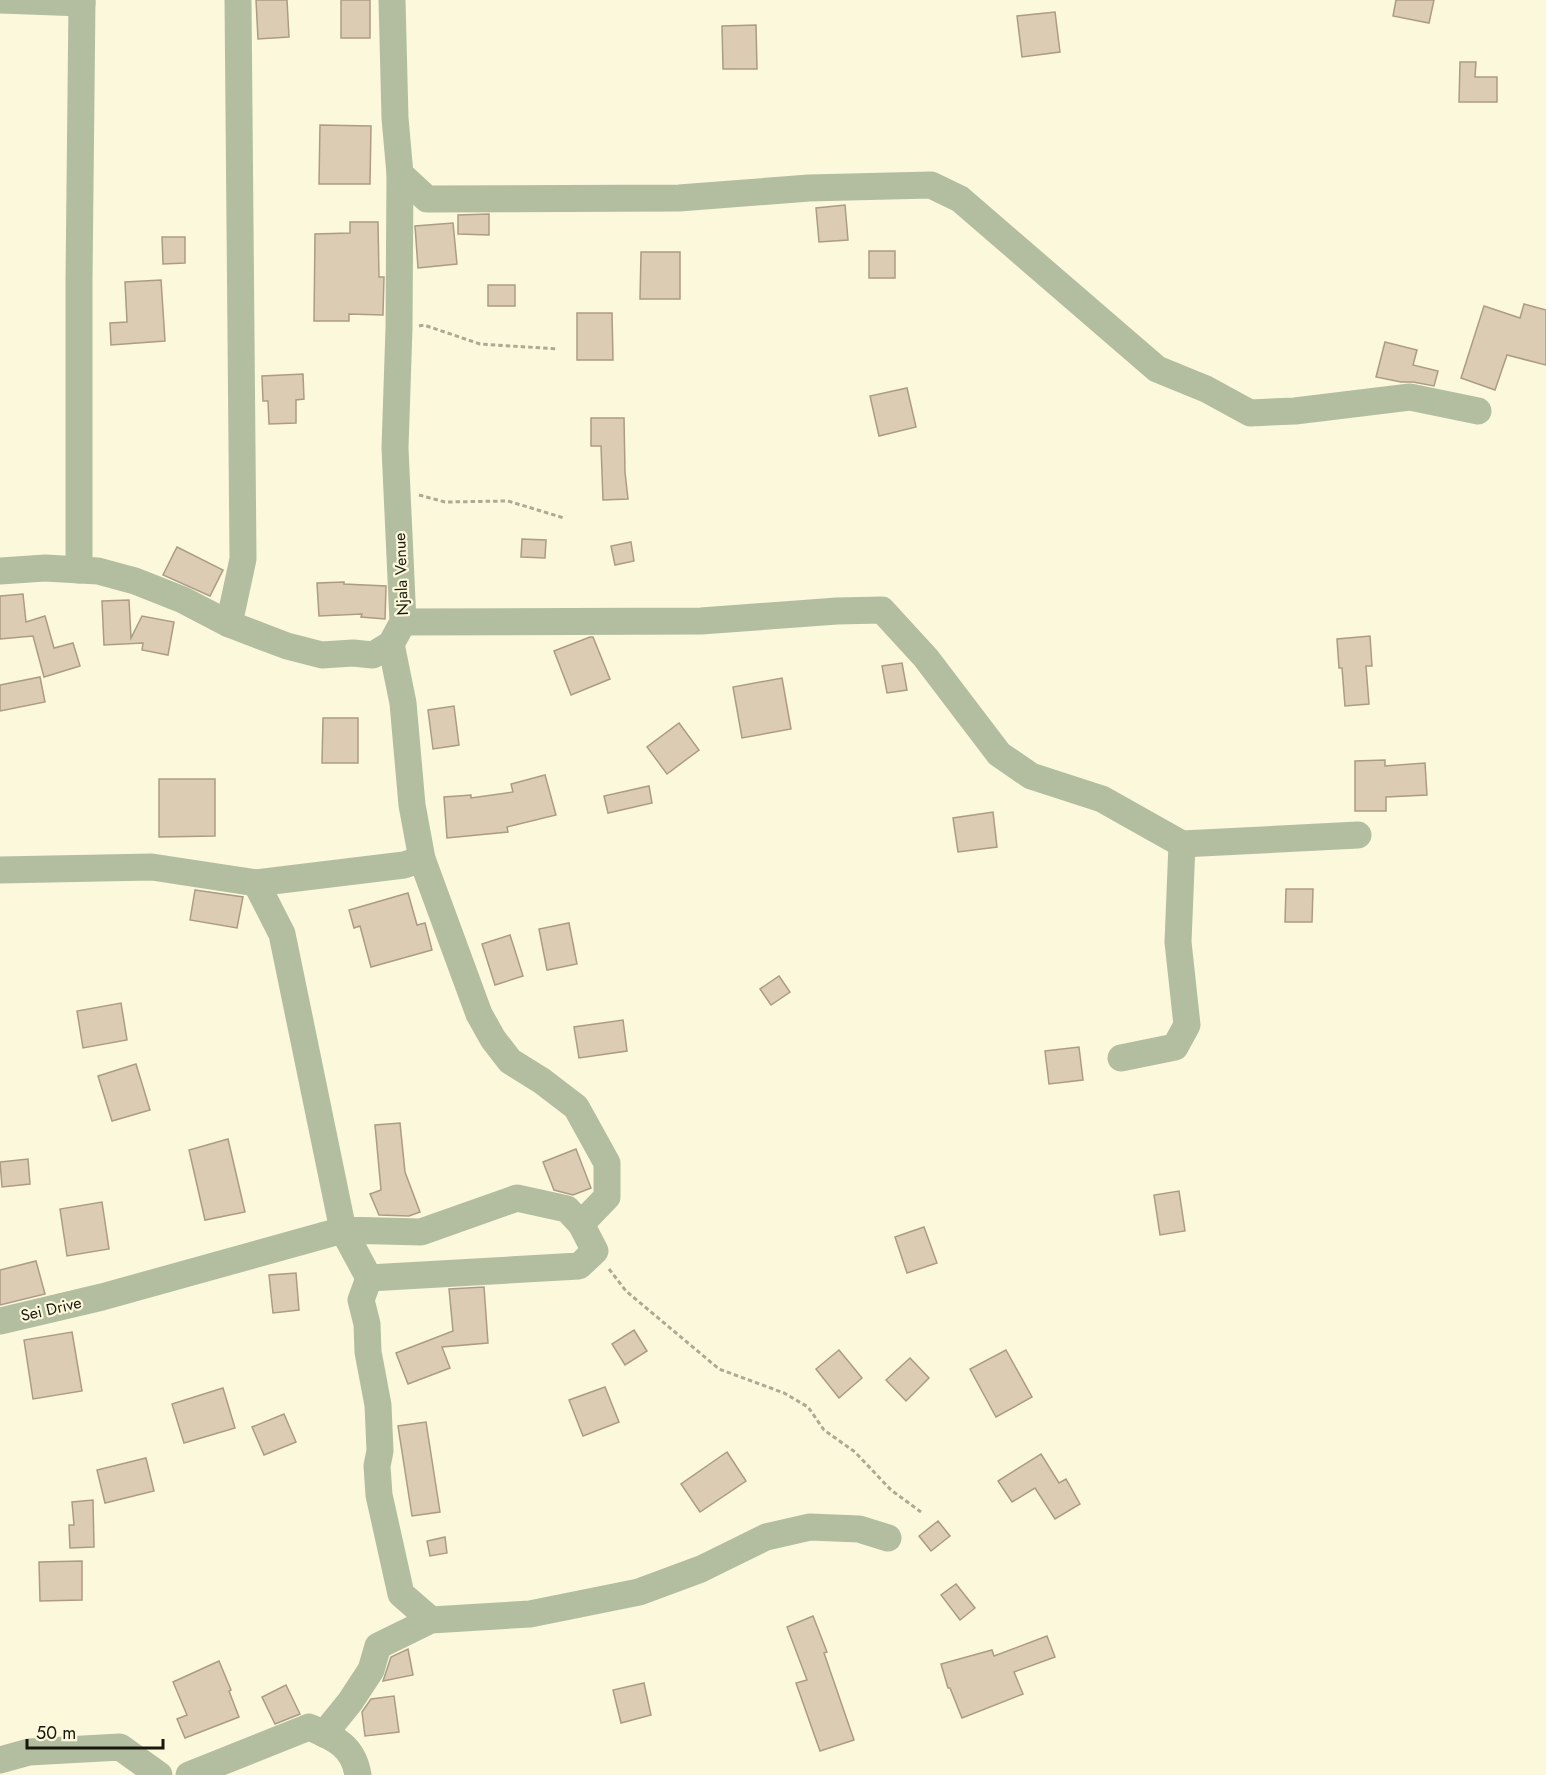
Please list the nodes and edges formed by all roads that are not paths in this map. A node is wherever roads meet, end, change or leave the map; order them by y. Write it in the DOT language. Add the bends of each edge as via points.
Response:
graph roads {
  1 [pos="0,0"];
  2 [pos="238,0"];
  3 [pos="392,0"];
  4 [pos="82,2"];
  5 [pos="400,174"];
  6 [pos="1478,411"];
  7 [pos="80,570"];
  8 [pos="0,571"];
  9 [pos="229,624"];
  10 [pos="397,633"];
  11 [pos="1358,835"];
  12 [pos="1182,844"];
  13 [pos="422,859"];
  14 [pos="0,870"];
  15 [pos="255,883"];
  16 [pos="1121,1058"];
  17 [pos="580,1224"];
  18 [pos="344,1230"];
  19 [pos="369,1278"];
  20 [pos="0,1321"];
  21 [pos="888,1538"];
  22 [pos="431,1620"];
  23 [pos="324,1734"];
  24 [pos="0,1760"];
  25 [pos="159,1775"];
  26 [pos="189,1775"];
  27 [pos="358,1775"];
  1 -- 4 [label="street"];
  2 -- 9 [label="street" via="243,560"];
  3 -- 5 [label="street, Njala Venue"];
  4 -- 7 [label="street"];
  5 -- 6 [label="street" via="427,199 679,198 931,185 960,199 1157,369 1250,413 1410,397"];
  5 -- 10 [label="street, Njala Venue" via="395,448"];
  7 -- 8 [label="street"];
  7 -- 9 [label="street" via="135,580"];
  9 -- 10 [label="street" via="322,655 374,655"];
  10 -- 12 [label="street" via="882,610 927,658 999,754 1031,776 1102,799"];
  10 -- 13 [label="street, Njala Venue" via="412,805"];
  11 -- 12 [label="street"];
  12 -- 16 [label="street" via="1178,942 1187,1025 1175,1047"];
  13 -- 15 [label="street" via="405,865"];
  13 -- 17 [label="street, Njala Venue" via="479,1014 493,1039 510,1061 576,1107 608,1163 607,1197"];
  14 -- 15 [label="street" via="152,867"];
  15 -- 18 [label="street" via="282,934"];
  17 -- 18 [label="street, Sei Drive" via="567,1209 517,1198 421,1232"];
  17 -- 19 [label="street" via="594,1251 579,1266"];
  18 -- 19 [label="street"];
  18 -- 20 [label="street, Sei Drive"];
  19 -- 22 [label="street" via="361,1300 378,1405 379,1495 401,1594"];
  21 -- 22 [label="street" via="859,1529 810,1527 766,1537 701,1569 639,1592 530,1614"];
  22 -- 23 [label="street" via="378,1646 371,1670"];
  23 -- 26 [label="street" via="309,1727"];
  23 -- 27 [label="street" via="344,1745 356,1763"];
  24 -- 25 [label="street" via="29,1752 120,1747"];
}
